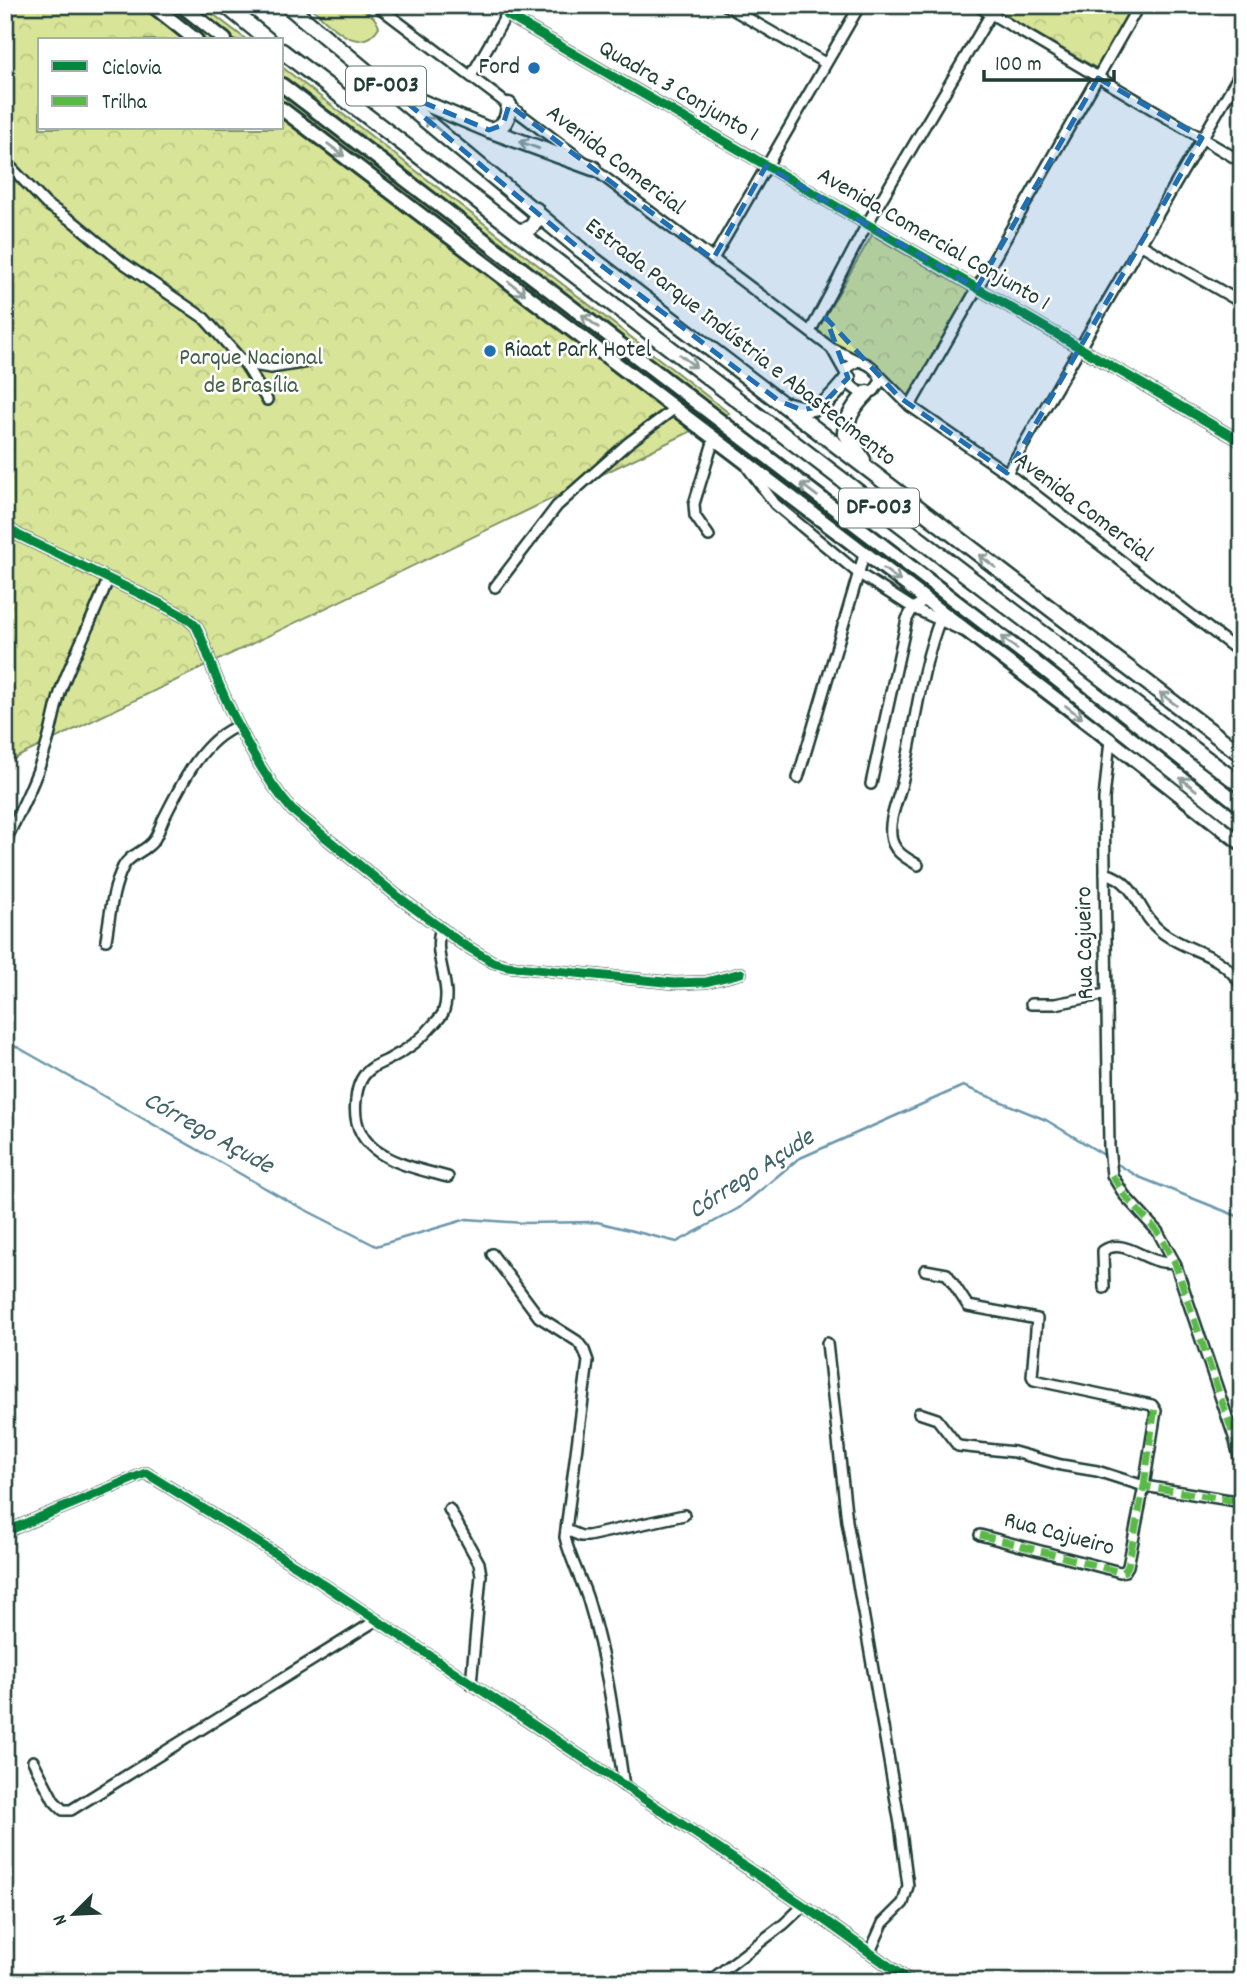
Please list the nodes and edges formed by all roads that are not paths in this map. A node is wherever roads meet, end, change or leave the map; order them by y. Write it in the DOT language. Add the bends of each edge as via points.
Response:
graph roads {
  1 [pos="152,5"];
  2 [pos="181,5"];
  3 [pos="225,5"];
  4 [pos="287,5"];
  5 [pos="376,5"];
  6 [pos="512,5"];
  7 [pos="725,5"];
  8 [pos="860,5"];
  9 [pos="976,5"];
  10 [pos="996,5"];
  11 [pos="1139,5"];
  12 [pos="991,14"];
  13 [pos="507,15"];
  14 [pos="193,38"];
  15 [pos="222,38"];
  16 [pos="266,38"];
  17 [pos="284,53"];
  18 [pos="825,63"];
  19 [pos="1242,70"];
  20 [pos="471,76"];
  21 [pos="1098,78"];
  22 [pos="284,87"];
  23 [pos="391,89"];
  24 [pos="509,105"];
  25 [pos="284,111"];
  26 [pos="489,130"];
  27 [pos="1202,138"];
  28 [pos="5,161"];
  29 [pos="1242,162"];
  30 [pos="766,166"];
  31 [pos="593,168"];
  32 [pos="536,210"];
  33 [pos="867,224"];
  34 [pos="517,231"];
  35 [pos="1140,244"];
  36 [pos="713,259"];
  37 [pos="977,288"];
  38 [pos="1242,303"];
  39 [pos="810,332"];
  40 [pos="831,348"];
  41 [pos="1080,348"];
  42 [pos="859,361"];
  43 [pos="308,362"];
  44 [pos="245,364"];
  45 [pos="847,376"];
  46 [pos="880,376"];
  47 [pos="870,392"];
  48 [pos="899,397"];
  49 [pos="267,400"];
  50 [pos="779,401"];
  51 [pos="910,406"];
  52 [pos="674,409"];
  53 [pos="714,439"];
  54 [pos="1242,442"];
  55 [pos="743,461"];
  56 [pos="1007,473"];
  57 [pos="877,476"];
  58 [pos="5,526"];
  59 [pos="709,536"];
  60 [pos="864,555"];
  61 [pos="858,573"];
  62 [pos="108,579"];
  63 [pos="495,587"];
  64 [pos="925,600"];
  65 [pos="913,608"];
  66 [pos="941,618"];
  67 [pos="1242,654"];
  68 [pos="237,726"];
  69 [pos="1110,740"];
  70 [pos="1242,755"];
  71 [pos="798,778"];
  72 [pos="872,784"];
  73 [pos="1242,786"];
  74 [pos="1242,826"];
  75 [pos="5,842"];
  76 [pos="1242,844"];
  77 [pos="918,865"];
  78 [pos="1105,873"];
  79 [pos="441,928"];
  80 [pos="106,940"];
  81 [pos="741,973"];
  82 [pos="1242,986"];
  83 [pos="1106,994"];
  84 [pos="1031,1004"];
  85 [pos="448,1177"];
  86 [pos="492,1254"];
  87 [pos="1175,1263"];
  88 [pos="925,1270"];
  89 [pos="1104,1288"];
  90 [pos="827,1343"];
  91 [pos="919,1413"];
  92 [pos="1242,1469"];
  93 [pos="1144,1486"];
  94 [pos="1242,1502"];
  95 [pos="449,1509"];
  96 [pos="684,1515"];
  97 [pos="566,1530"];
  98 [pos="5,1532"];
  99 [pos="981,1535"];
  100 [pos="377,1620"];
  101 [pos="471,1684"];
  102 [pos="33,1761"];
  103 [pos="624,1786"];
  104 [pos="803,1906"];
  105 [pos="870,1952"];
  106 [pos="708,1982"];
  107 [pos="911,1982"];
  1 -- 14 [label="main road"];
  2 -- 15 [label="main road"];
  3 -- 16 [label="highway"];
  4 -- 23 [label="highway, Estrada Parque Indústria e Abastecimento / DF-003"];
  5 -- 20 [label="street, Avenida Comercial"];
  6 -- 13 [label="street"];
  7 -- 18 [label="street"];
  8 -- 18 [label="street"];
  9 -- 12 [label="street"];
  10 -- 12 [label="street"];
  11 -- 21 [label="street"];
  12 -- 21 [label="street"];
  12 -- 33 [label="street"];
  13 -- 20 [label="street"];
  13 -- 30 [label="street, Quadra 3 Conjunto 1"];
  17 -- 34 [label="highway, Estrada Parque Indústria e Abastecimento / DF-003"];
  18 -- 30 [label="street"];
  19 -- 27 [label="street"];
  20 -- 24 [label="street, Avenida Comercial"];
  21 -- 27 [label="street"];
  21 -- 37 [label="street"];
  74 -- 22 [label="main road, one-way"];
  23 -- 26 [label="highway"];
  32 -- 23 [label="highway, Estrada Parque Indústria e Abastecimento / DF-003, one-way"];
  24 -- 26 [label="highway" via="508,119"];
  24 -- 31 [label="street, Avenida Comercial"];
  25 -- 52 [label="main road, one-way"];
  31 -- 26 [label="highway, one-way"];
  27 -- 29 [label="street"];
  27 -- 35 [label="street"];
  28 -- 44 [label="street" via="46,204 216,328"];
  30 -- 33 [label="street, Avenida Comercial Conjunto 1"];
  30 -- 36 [label="street"];
  31 -- 36 [label="street, Avenida Comercial"];
  32 -- 34 [label="highway" via="533,227"];
  32 -- 50 [label="highway, Estrada Parque Indústria e Abastecimento / DF-003" via="581,250"];
  33 -- 37 [label="street, Avenida Comercial Conjunto 1"];
  33 -- 39 [label="street"];
  34 -- 73 [label="highway, Estrada Parque Indústria e Abastecimento / DF-003, one-way"];
  35 -- 38 [label="street"];
  35 -- 41 [label="street"];
  36 -- 39 [label="street, Avenida Comercial"];
  37 -- 41 [label="street, Avenida Comercial Conjunto 1"];
  37 -- 51 [label="street"];
  39 -- 40 [label="street, Avenida Comercial"];
  40 -- 42 [label="street, Avenida Comercial"];
  40 -- 45 [label="street, Avenida Comercial"];
  41 -- 54 [label="street, Avenida Comercial Conjunto 1"];
  41 -- 56 [label="street"];
  42 -- 45 [label="street" via="848,367"];
  42 -- 46 [label="street"];
  43 -- 44 [label="street" via="271,368"];
  44 -- 49 [label="street"];
  45 -- 47 [label="street" via="852,387"];
  45 -- 50 [label="highway" via="821,407 802,410"];
  46 -- 47 [label="street" via="881,382"];
  46 -- 48 [label="street, Avenida Comercial"];
  47 -- 48 [label="street, Avenida Comercial"];
  47 -- 57 [label="highway" via="854,407 845,432"];
  48 -- 51 [label="street, Avenida Comercial"];
  50 -- 57 [label="highway, Estrada Parque Indústria e Abastecimento / DF-003"];
  51 -- 56 [label="street, Avenida Comercial"];
  52 -- 53 [label="main road"];
  52 -- 63 [label="street" via="557,506"];
  53 -- 55 [label="main road"];
  53 -- 59 [label="street" via="694,504 695,516"];
  55 -- 60 [label="main road"];
  55 -- 61 [label="street" via="775,504"];
  56 -- 67 [label="street, Avenida Comercial"];
  70 -- 57 [label="highway, Estrada Parque Indústria e Abastecimento / DF-003, one-way"];
  58 -- 62 [label="street"];
  60 -- 61 [label="street"];
  60 -- 64 [label="main road, one-way"];
  61 -- 65 [label="street"];
  61 -- 71 [label="street"];
  62 -- 68 [label="street" via="196,626"];
  62 -- 75 [label="street" via="64,684 35,776"];
  64 -- 65 [label="street"];
  64 -- 66 [label="main road"];
  65 -- 66 [label="street"];
  65 -- 72 [label="street"];
  66 -- 69 [label="main road, one-way" via="971,635"];
  66 -- 77 [label="street" via="932,640 891,822 895,846"];
  68 -- 79 [label="street" via="292,810"];
  68 -- 80 [label="street" via="216,738 196,763 154,841 123,866"];
  69 -- 76 [label="main road"];
  69 -- 78 [label="street, Rua Cajueiro" via="1105,775"];
  78 -- 82 [label="street" via="1118,877 1132,890 1162,933 1226,965"];
  78 -- 83 [label="street, Rua Cajueiro"];
  79 -- 81 [label="street" via="480,956 507,966 674,983 706,982"];
  79 -- 85 [label="street" via="438,952 446,992 443,1013 424,1037 361,1078 355,1108 361,1135 380,1153 400,1164"];
  83 -- 84 [label="street"];
  83 -- 87 [label="street, Rua Cajueiro" via="1112,1175 1158,1232"];
  86 -- 97 [label="street" via="539,1317 577,1341 588,1360"];
  87 -- 89 [label="street" via="1120,1246 1107,1248 1102,1258"];
  87 -- 92 [label="street"];
  88 -- 93 [label="street, Rua Cajueiro" via="947,1274 968,1306 1037,1319 1034,1380 1155,1407"];
  90 -- 105 [label="street" via="847,1521 908,1886 903,1903 883,1923"];
  91 -- 93 [label="street" via="937,1419 958,1446 1014,1452"];
  93 -- 94 [label="street"];
  93 -- 99 [label="street, Rua Cajueiro" via="1125,1571"];
  95 -- 101 [label="street" via="481,1575"];
  96 -- 97 [label="street" via="588,1536"];
  97 -- 103 [label="street" via="568,1549 589,1603 613,1708"];
  98 -- 100 [label="street" via="146,1473"];
  100 -- 101 [label="street"];
  100 -- 102 [label="street" via="71,1810 63,1810 54,1801"];
  101 -- 103 [label="street"];
  103 -- 104 [label="street"];
  104 -- 105 [label="street"];
  104 -- 106 [label="street"];
  105 -- 107 [label="street"];
}
